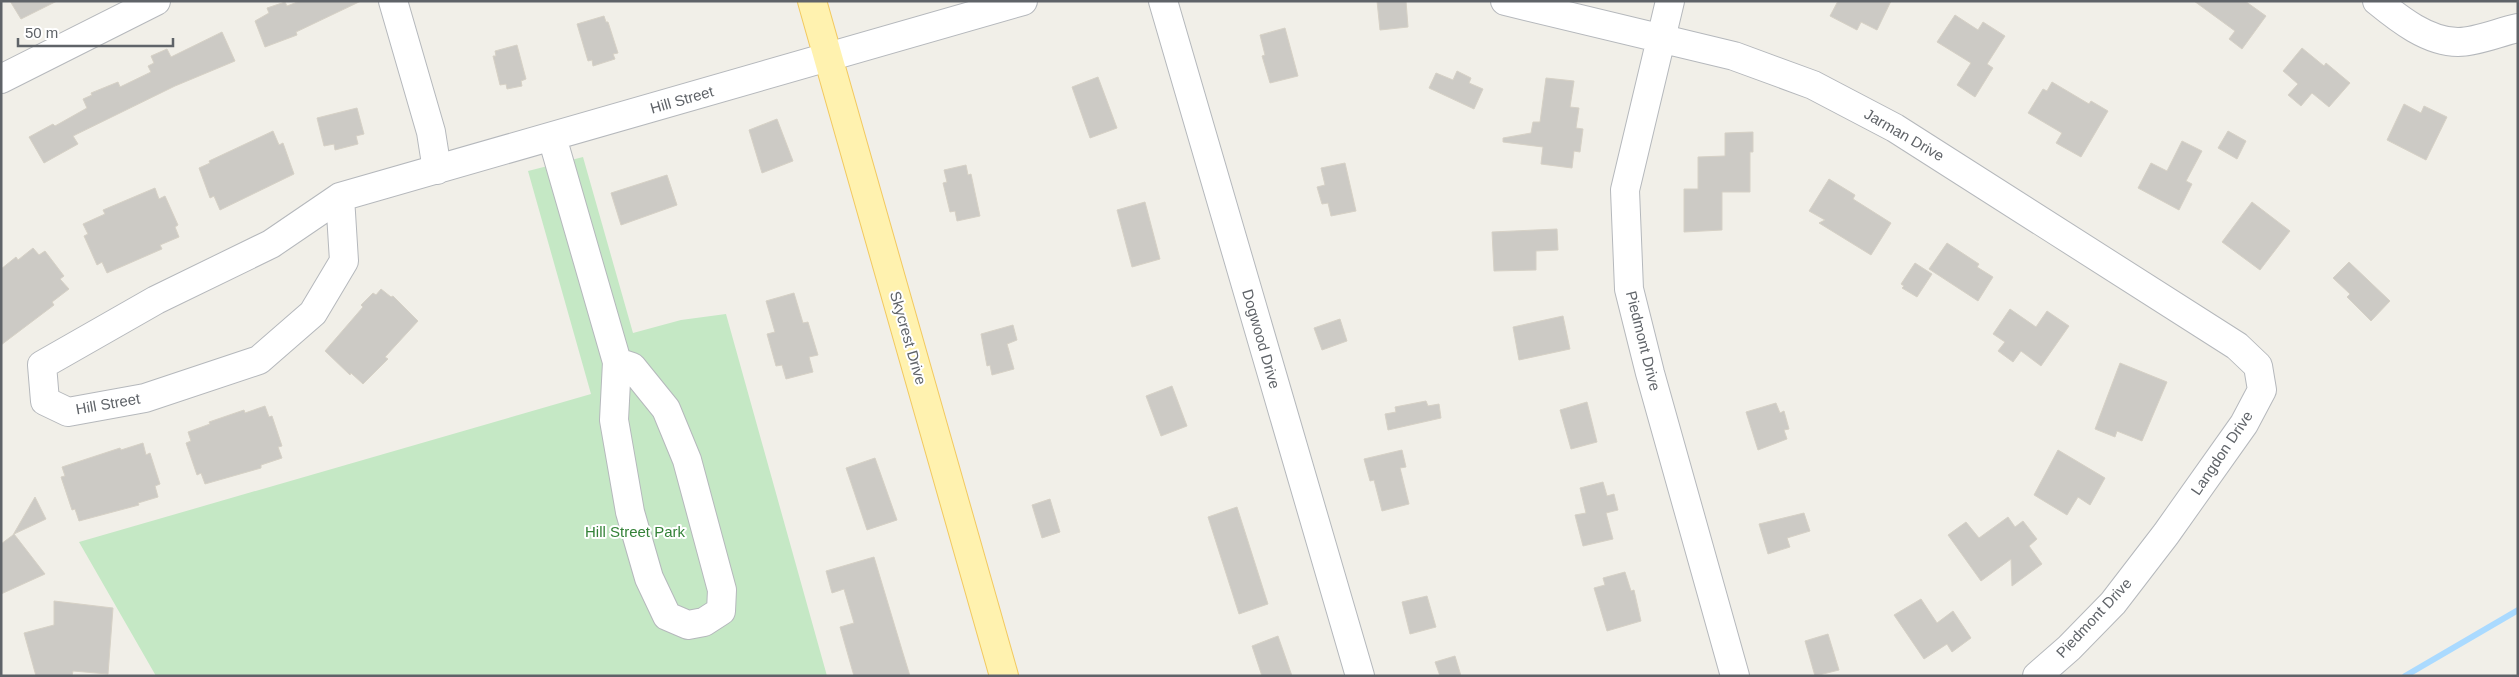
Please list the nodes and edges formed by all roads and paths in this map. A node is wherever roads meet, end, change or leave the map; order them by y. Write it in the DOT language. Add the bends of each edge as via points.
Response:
graph roads {
  1 [pos="156,1"];
  2 [pos="393,1"];
  3 [pos="812,1"];
  4 [pos="1023,1"];
  5 [pos="1163,1"];
  6 [pos="1505,1"];
  7 [pos="1670,1"];
  8 [pos="2377,1"];
  9 [pos="2518,28"];
  10 [pos="1662,39"];
  11 [pos="828,58"];
  12 [pos="1,79"];
  13 [pos="552,137"];
  14 [pos="437,170"];
  15 [pos="340,197"];
  16 [pos="617,362"];
  17 [pos="2258,366"];
  18 [pos="2166,534"];
  19 [pos="1004,676"];
  20 [pos="1360,676"];
  21 [pos="1735,676"];
  22 [pos="2037,676"];
  1 -- 12 [label="street"];
  2 -- 14 [label="street" via="431,132"];
  3 -- 11 [label="main road, Skycrest Drive"];
  4 -- 11 [label="street, Hill Street"];
  5 -- 20 [label="street, Dogwood Drive"];
  6 -- 10 [label="street, Jarman Drive"];
  7 -- 10 [label="street, Piedmont Drive"];
  8 -- 9 [label="street" via="2436,40 2459,42"];
  10 -- 17 [label="street, Jarman Drive" via="1734,56 1814,85 1894,128 2237,346"];
  10 -- 21 [label="street, Piedmont Drive" via="1624,190 1629,288 1652,383"];
  11 -- 13 [label="street, Hill Street"];
  11 -- 19 [label="main road, Skycrest Drive"];
  13 -- 14 [label="street, Hill Street"];
  13 -- 16 [label="street"];
  14 -- 15 [label="street, Hill Street"];
  15 -- 15 [label="street, Hill Street" via="271,244 156,300 42,365 45,402 68,412 146,398 259,360 313,313 344,261"];
  16 -- 16 [label="street" via="614,420 630,512 649,578 667,616 688,625 704,622 720,611 722,590 687,460 666,409 632,367"];
  17 -- 18 [label="street, Langdon Drive" via="2262,390 2244,424"];
  18 -- 22 [label="street, Piedmont Drive" via="2113,602"];
}
